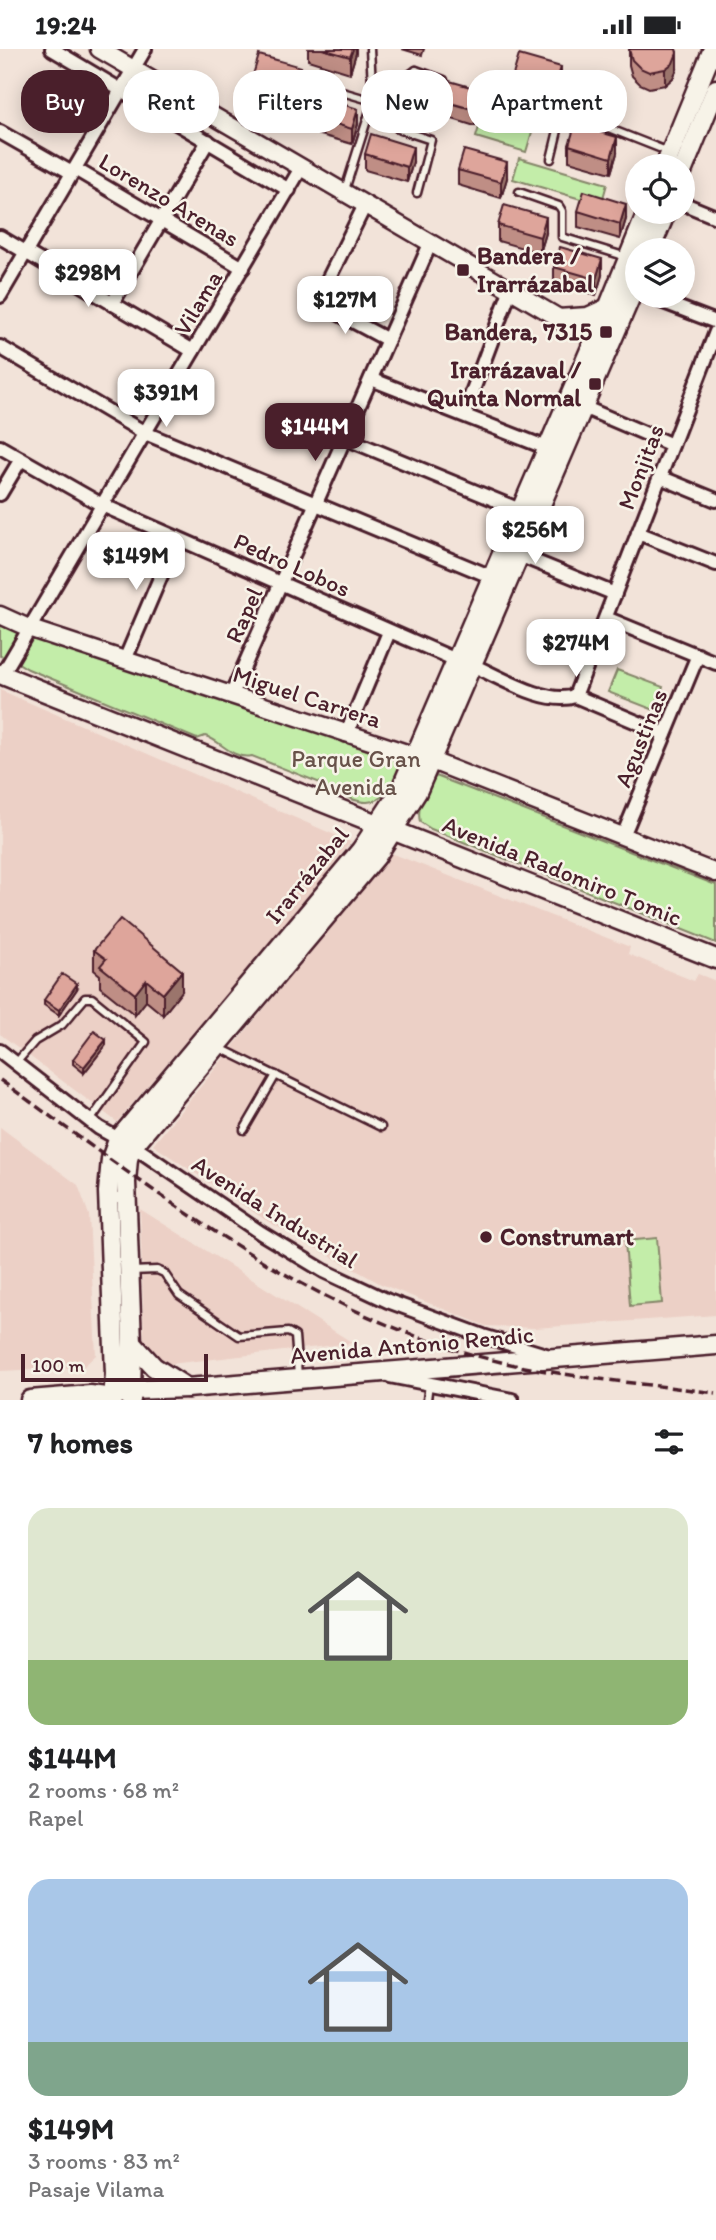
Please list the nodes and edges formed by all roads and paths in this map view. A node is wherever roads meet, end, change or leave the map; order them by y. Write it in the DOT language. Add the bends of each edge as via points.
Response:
graph roads {
  1 [pos="52,49"];
  2 [pos="99,49"];
  3 [pos="145,49"];
  4 [pos="370,49"];
  5 [pos="712,49"];
  6 [pos="134,69"];
  7 [pos="371,70"];
  8 [pos="716,89"];
  9 [pos="121,90"];
  10 [pos="704,110"];
  11 [pos="0,132"];
  12 [pos="363,133"];
  13 [pos="410,133"];
  14 [pos="208,141"];
  15 [pos="657,154"];
  16 [pos="672,154"];
  17 [pos="688,154"];
  18 [pos="551,159"];
  19 [pos="301,168"];
  20 [pos="74,171"];
  21 [pos="289,190"];
  22 [pos="519,192"];
  23 [pos="344,193"];
  24 [pos="417,193"];
  25 [pos="365,205"];
  26 [pos="695,208"];
  27 [pos="716,217"];
  28 [pos="161,219"];
  29 [pos="0,237"];
  30 [pos="430,244"];
  31 [pos="25,253"];
  32 [pos="625,257"];
  33 [pos="625,266"];
  34 [pos="243,268"];
  35 [pos="510,291"];
  36 [pos="0,296"];
  37 [pos="112,304"];
  38 [pos="608,308"];
  39 [pos="626,308"];
  40 [pos="682,308"];
  41 [pos="558,319"];
  42 [pos="716,322"];
  43 [pos="716,332"];
  44 [pos="388,340"];
  45 [pos="601,343"];
  46 [pos="0,348"];
  47 [pos="193,351"];
  48 [pos="371,379"];
  49 [pos="583,407"];
  50 [pos="464,414"];
  51 [pos="145,433"];
  52 [pos="345,438"];
  53 [pos="672,445"];
  54 [pos="0,447"];
  55 [pos="547,448"];
  56 [pos="20,459"];
  57 [pos="660,477"];
  58 [pos="0,494"];
  59 [pos="716,500"];
  60 [pos="315,504"];
  61 [pos="102,505"];
  62 [pos="520,510"];
  63 [pos="638,534"];
  64 [pos="177,538"];
  65 [pos="519,555"];
  66 [pos="716,564"];
  67 [pos="492,577"];
  68 [pos="281,584"];
  69 [pos="615,594"];
  70 [pos="0,615"];
  71 [pos="606,618"];
  72 [pos="31,629"];
  73 [pos="389,632"];
  74 [pos="698,655"];
  75 [pos="125,660"];
  76 [pos="464,662"];
  77 [pos="716,663"];
  78 [pos="1,675"];
  79 [pos="231,696"];
  80 [pos="576,696"];
  81 [pos="665,734"];
  82 [pos="346,735"];
  83 [pos="424,758"];
  84 [pos="386,828"];
  85 [pos="623,836"];
  86 [pos="715,870"];
  87 [pos="716,959"];
  88 [pos="217,1046"];
  89 [pos="0,1051"];
  90 [pos="16,1063"];
  91 [pos="276,1075"];
  92 [pos="90,1121"];
  93 [pos="381,1127"];
  94 [pos="244,1130"];
  95 [pos="125,1144"];
  96 [pos="130,1271"];
  97 [pos="132,1343"];
  98 [pos="716,1345"];
  99 [pos="554,1358"];
  100 [pos="372,1373"];
  101 [pos="299,1379"];
  102 [pos="429,1383"];
  103 [pos="187,1388"];
  104 [pos="120,1398"];
  105 [pos="30,1400"];
  106 [pos="427,1400"];
  107 [pos="512,1400"];
  1 -- 9 [label="street"];
  2 -- 6 [label="street"];
  3 -- 6 [label="street"];
  4 -- 7 [label="lane"];
  5 -- 10 [label="main road"];
  6 -- 9 [label="street"];
  6 -- 19 [label="street"];
  8 -- 10 [label="main road"];
  9 -- 14 [label="street"];
  9 -- 20 [label="street"];
  10 -- 16 [label="main road"];
  10 -- 17 [label="main road"];
  11 -- 20 [label="street, Lorenzo Arenas"];
  12 -- 23 [label="lane"];
  13 -- 24 [label="lane" via="431,140"];
  14 -- 21 [label="street"];
  14 -- 28 [label="street"];
  15 -- 18 [label="lane" via="564,113"];
  19 -- 21 [label="street, Vilama"];
  19 -- 23 [label="street"];
  20 -- 28 [label="street, Lorenzo Arenas"];
  20 -- 31 [label="street"];
  21 -- 34 [label="street, Vilama"];
  22 -- 32 [label="lane" via="559,206 562,237"];
  23 -- 25 [label="street"];
  25 -- 30 [label="street"];
  25 -- 44 [label="street" via="317,302"];
  26 -- 27 [label="street"];
  28 -- 34 [label="street, Lorenzo Arenas"];
  28 -- 37 [label="street"];
  29 -- 31 [label="street"];
  30 -- 35 [label="street"];
  30 -- 44 [label="street, Rapel"];
  31 -- 36 [label="street"];
  31 -- 37 [label="street"];
  33 -- 38 [label="main road, Irarrázabal"];
  34 -- 47 [label="street, Vilama"];
  35 -- 41 [label="street"];
  35 -- 50 [label="street"];
  37 -- 47 [label="street"];
  38 -- 41 [label="main road" via="588,317"];
  38 -- 45 [label="main road, Irarrázabal"];
  39 -- 45 [label="main road, Irarrázabal"];
  40 -- 42 [label="street"];
  41 -- 45 [label="street"];
  43 -- 53 [label="street, Monjitas"];
  44 -- 48 [label="street, Rapel"];
  45 -- 49 [label="main road, Irarrázabal"];
  45 -- 55 [label="main road, Irarrázabal"];
  46 -- 51 [label="street"];
  47 -- 51 [label="street, Vilama"];
  48 -- 50 [label="street"];
  48 -- 52 [label="street, Rapel"];
  49 -- 53 [label="street"];
  49 -- 65 [label="main road, Irarrázabal"];
  50 -- 55 [label="street"];
  51 -- 60 [label="street"];
  51 -- 61 [label="street, Vilama"];
  52 -- 60 [label="street, Rapel"];
  52 -- 62 [label="street"];
  53 -- 57 [label="street, Monjitas"];
  54 -- 56 [label="street, Pedro Lobos"];
  55 -- 62 [label="main road, Irarrázabal"];
  56 -- 58 [label="street"];
  56 -- 61 [label="street, Pedro Lobos"];
  57 -- 59 [label="street"];
  57 -- 63 [label="street, Monjitas"];
  60 -- 67 [label="street"];
  60 -- 68 [label="street, Rapel"];
  61 -- 64 [label="street, Pedro Lobos"];
  61 -- 72 [label="street, Vilama"];
  62 -- 67 [label="main road, Irarrázabal"];
  63 -- 66 [label="street"];
  63 -- 69 [label="street, Monjitas"];
  64 -- 68 [label="street, Pedro Lobos"];
  64 -- 75 [label="street"];
  65 -- 69 [label="street"];
  65 -- 76 [label="main road, Irarrázabal"];
  67 -- 76 [label="main road, Irarrázabal"];
  68 -- 73 [label="street, Pedro Lobos"];
  68 -- 79 [label="street, Rapel"];
  69 -- 71 [label="street, Monjitas"];
  70 -- 72 [label="street, Miguel Carrera"];
  71 -- 74 [label="street"];
  71 -- 80 [label="street, Monjitas"];
  72 -- 75 [label="street, Miguel Carrera"];
  72 -- 78 [label="street, Vilama"];
  73 -- 76 [label="street, Pedro Lobos"];
  73 -- 82 [label="street"];
  74 -- 77 [label="street"];
  74 -- 81 [label="street, Agustinas"];
  75 -- 79 [label="street, Miguel Carrera"];
  76 -- 80 [label="street, Pedro Lobos" via="540,695 564,700"];
  76 -- 83 [label="main road, Irarrázabal"];
  78 -- 84 [label="main road, Avenida Radomiro Tomic"];
  79 -- 82 [label="street, Miguel Carrera"];
  80 -- 81 [label="street"];
  81 -- 85 [label="street, Agustinas"];
  82 -- 83 [label="street, Miguel Carrera"];
  83 -- 84 [label="main road, Irarrázabal" via="417,792"];
  83 -- 85 [label="street, Miguel Carrera"];
  84 -- 87 [label="main road, Avenida Radomiro Tomic"];
  84 -- 88 [label="main road, Irarrázabal" via="376,857"];
  84 -- 95 [label="main road, Irarrázabal" via="361,850"];
  85 -- 86 [label="street, Miguel Carrera"];
  88 -- 91 [label="lane"];
  88 -- 95 [label="main road, Irarrázabal"];
  89 -- 90 [label="street, Avenida Industrial"];
  90 -- 92 [label="street, Avenida Industrial"];
  90 -- 92 [label="lane" via="35,1041 62,1025 85,998 92,998 146,1042"];
  91 -- 93 [label="lane"];
  91 -- 94 [label="lane"];
  92 -- 95 [label="street, Avenida Industrial"];
  95 -- 96 [label="main road"];
  95 -- 99 [label="street, Avenida Industrial" via="324,1271 388,1301"];
  95 -- 104 [label="main road, Irarrázabal" via="111,1159 108,1192 115,1374"];
  96 -- 97 [label="main road"];
  96 -- 101 [label="lane" via="164,1273 179,1295 239,1336 288,1332 295,1336"];
  97 -- 103 [label="main road" via="154,1367"];
  97 -- 104 [label="main road"];
  98 -- 99 [label="main road, Avenida Antonio Rendic"];
  99 -- 100 [label="main road, Avenida Antonio Rendic"];
  100 -- 101 [label="main road, Avenida Antonio Rendic"];
  100 -- 102 [label="street"];
  101 -- 103 [label="main road, Avenida Antonio Rendic"];
  102 -- 106 [label="lane"];
  102 -- 107 [label="street"];
  103 -- 104 [label="main road, Avenida Antonio Rendic"];
  104 -- 105 [label="main road, Avenida Antonio Rendic" via="90,1395"];
}
